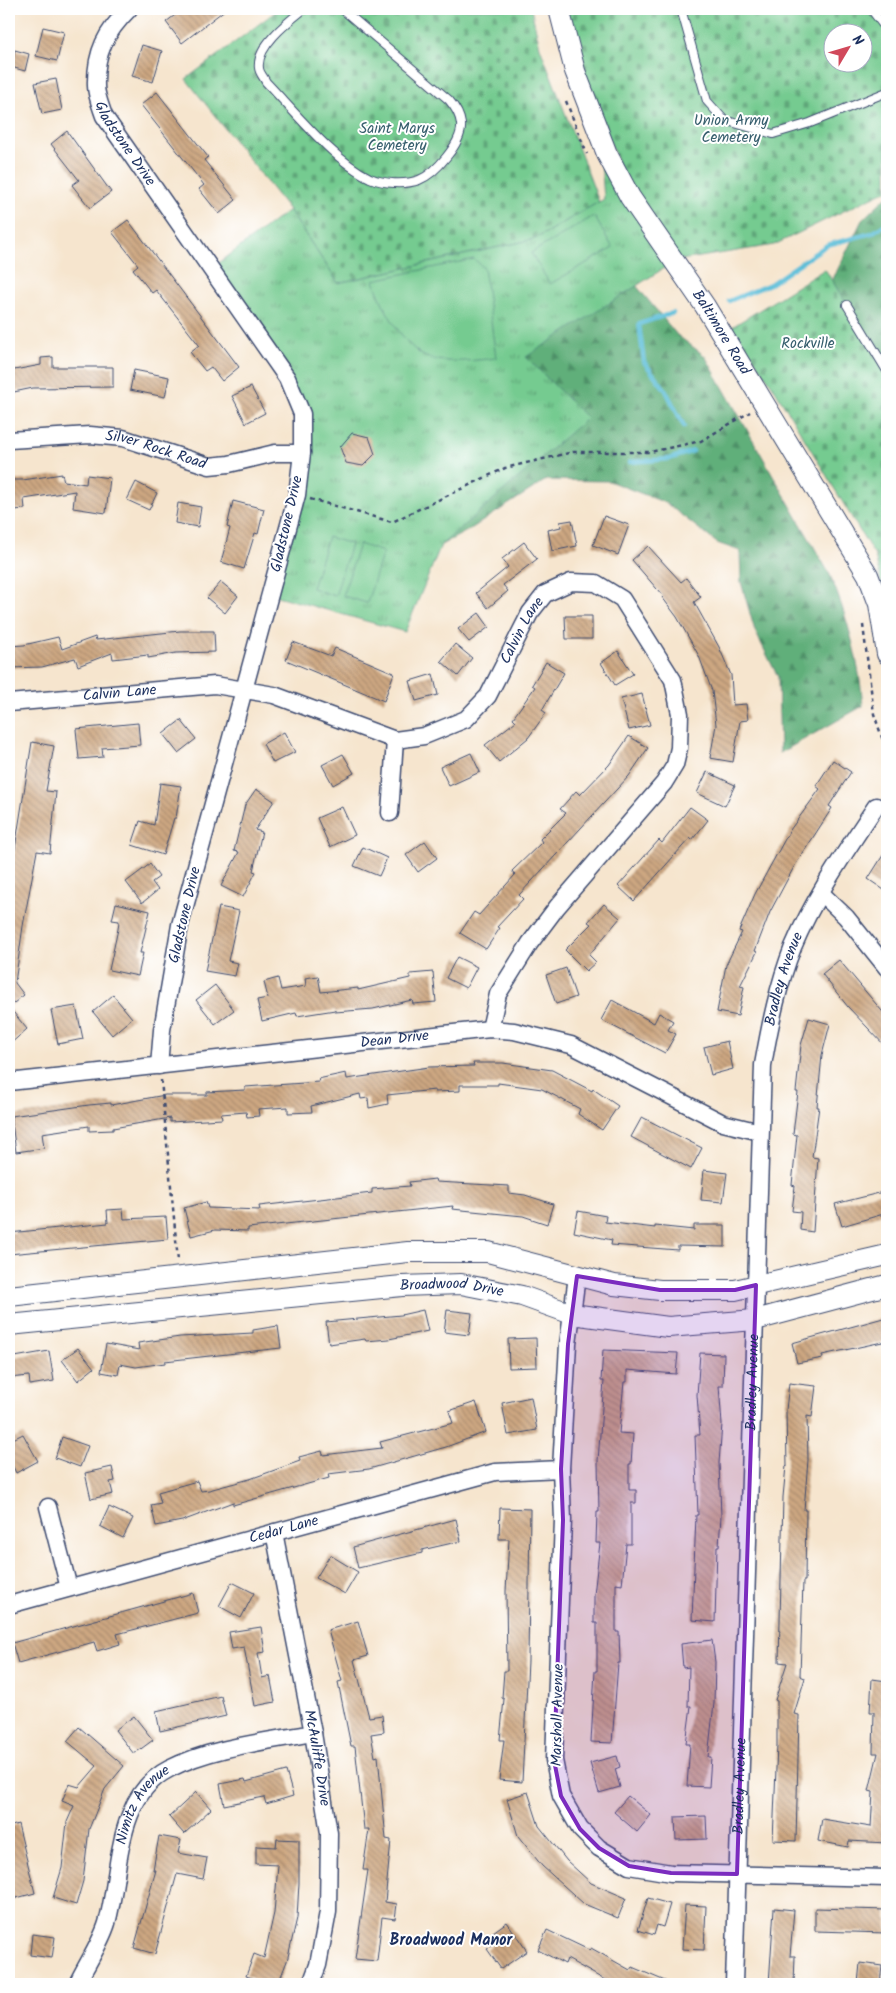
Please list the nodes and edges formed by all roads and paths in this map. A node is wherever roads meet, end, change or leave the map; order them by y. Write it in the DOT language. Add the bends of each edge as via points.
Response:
graph roads {
  1 [pos="129,9"];
  2 [pos="304,9"];
  3 [pos="342,9"];
  4 [pos="559,9"];
  5 [pos="681,9"];
  6 [pos="871,9"];
  7 [pos="887,30"];
  8 [pos="887,92"];
  9 [pos="566,98"];
  10 [pos="588,156"];
  11 [pos="847,305"];
  12 [pos="887,371"];
  13 [pos="746,404"];
  14 [pos="750,412"];
  15 [pos="755,420"];
  16 [pos="9,440"];
  17 [pos="302,453"];
  18 [pos="297,495"];
  19 [pos="863,624"];
  20 [pos="887,654"];
  21 [pos="243,690"];
  22 [pos="9,703"];
  23 [pos="395,740"];
  24 [pos="887,752"];
  25 [pos="876,806"];
  26 [pos="390,814"];
  27 [pos="821,893"];
  28 [pos="887,968"];
  29 [pos="490,1029"];
  30 [pos="160,1066"];
  31 [pos="9,1082"];
  32 [pos="760,1132"];
  33 [pos="887,1256"];
  34 [pos="577,1276"];
  35 [pos="180,1277"];
  36 [pos="756,1285"];
  37 [pos="887,1285"];
  38 [pos="9,1296"];
  39 [pos="572,1314"];
  40 [pos="755,1320"];
  41 [pos="9,1325"];
  42 [pos="561,1469"];
  43 [pos="48,1507"];
  44 [pos="274,1532"];
  45 [pos="69,1588"];
  46 [pos="9,1605"];
  47 [pos="313,1733"];
  48 [pos="737,1874"];
  49 [pos="887,1878"];
  50 [pos="77,1984"];
  51 [pos="311,1984"];
  52 [pos="734,1984"];
  1 -- 17 [label="street, Gladstone Drive" via="110,28 102,46 96,86 104,116 287,378 302,414"];
  2 -- 3 [label="lane" via="272,36 262,54 259,68 266,82 348,164 372,178 389,182 420,180 444,160 459,139 461,125 457,111 449,100"];
  4 -- 20 [label="street, Baltimore Road" via="574,71 607,154 630,196 706,306 868,575 879,604"];
  5 -- 8 [label="lane" via="707,101 724,120 773,134"];
  6 -- 7 [label="lane"];
  9 -- 10 [label="path"];
  11 -- 12 [label="lane"];
  13 -- 14 [label="path"];
  14 -- 15 [label="path"];
  14 -- 18 [label="path" via="702,441 650,452 573,452 504,468 392,522"];
  16 -- 17 [label="street, Silver Rock Road" via="90,435 124,438 209,466 275,453"];
  17 -- 18 [label="street, Gladstone Drive"];
  18 -- 21 [label="street, Gladstone Drive"];
  19 -- 24 [label="path" via="874,714"];
  21 -- 22 [label="street, Calvin Lane" via="215,686"];
  21 -- 23 [label="street, Calvin Lane" via="274,695"];
  21 -- 30 [label="street, Gladstone Drive" via="180,925 162,1030"];
  23 -- 26 [label="street"];
  23 -- 29 [label="street, Calvin Lane" via="424,736 466,719 488,696 530,613 545,594 571,582 596,583 622,598 673,680 680,714 675,765 664,783 530,943 498,994"];
  25 -- 27 [label="street, Bradley Avenue"];
  27 -- 28 [label="street" via="846,917"];
  27 -- 32 [label="street, Bradley Avenue" via="793,947 774,1004 763,1065"];
  29 -- 30 [label="street, Dean Drive"];
  29 -- 32 [label="street, Dean Drive" via="514,1031 571,1045 723,1123"];
  30 -- 31 [label="street, Dean Drive"];
  30 -- 35 [label="path"];
  32 -- 36 [label="street, Bradley Avenue"];
  33 -- 36 [label="street"];
  34 -- 35 [label="street" via="488,1252 408,1252"];
  34 -- 36 [label="street" via="660,1290 736,1290"];
  34 -- 39 [label="street, Marshall Avenue"];
  35 -- 38 [label="street"];
  36 -- 40 [label="street, Bradley Avenue"];
  37 -- 40 [label="street, Broadwood Drive"];
  39 -- 40 [label="street, Broadwood Drive" via="668,1327"];
  39 -- 41 [label="street, Broadwood Drive" via="522,1296 461,1284 402,1286"];
  39 -- 42 [label="street, Marshall Avenue"];
  40 -- 48 [label="street, Bradley Avenue"];
  42 -- 44 [label="street, Cedar Lane" via="495,1472"];
  42 -- 48 [label="street, Marshall Avenue" via="563,1520 554,1760 561,1796 580,1829 599,1848 629,1866 671,1873"];
  43 -- 45 [label="street"];
  44 -- 45 [label="street, Cedar Lane"];
  44 -- 47 [label="street, McAuliffe Drive"];
  45 -- 46 [label="street, Cedar Lane"];
  47 -- 50 [label="street, Nimitz Avenue" via="202,1755 167,1769 147,1786 126,1824 107,1924"];
  47 -- 51 [label="street, McAuliffe Drive" via="329,1833 328,1912 318,1966"];
  48 -- 49 [label="street, Marshall Avenue"];
  48 -- 52 [label="street, Bradley Avenue"];
}
